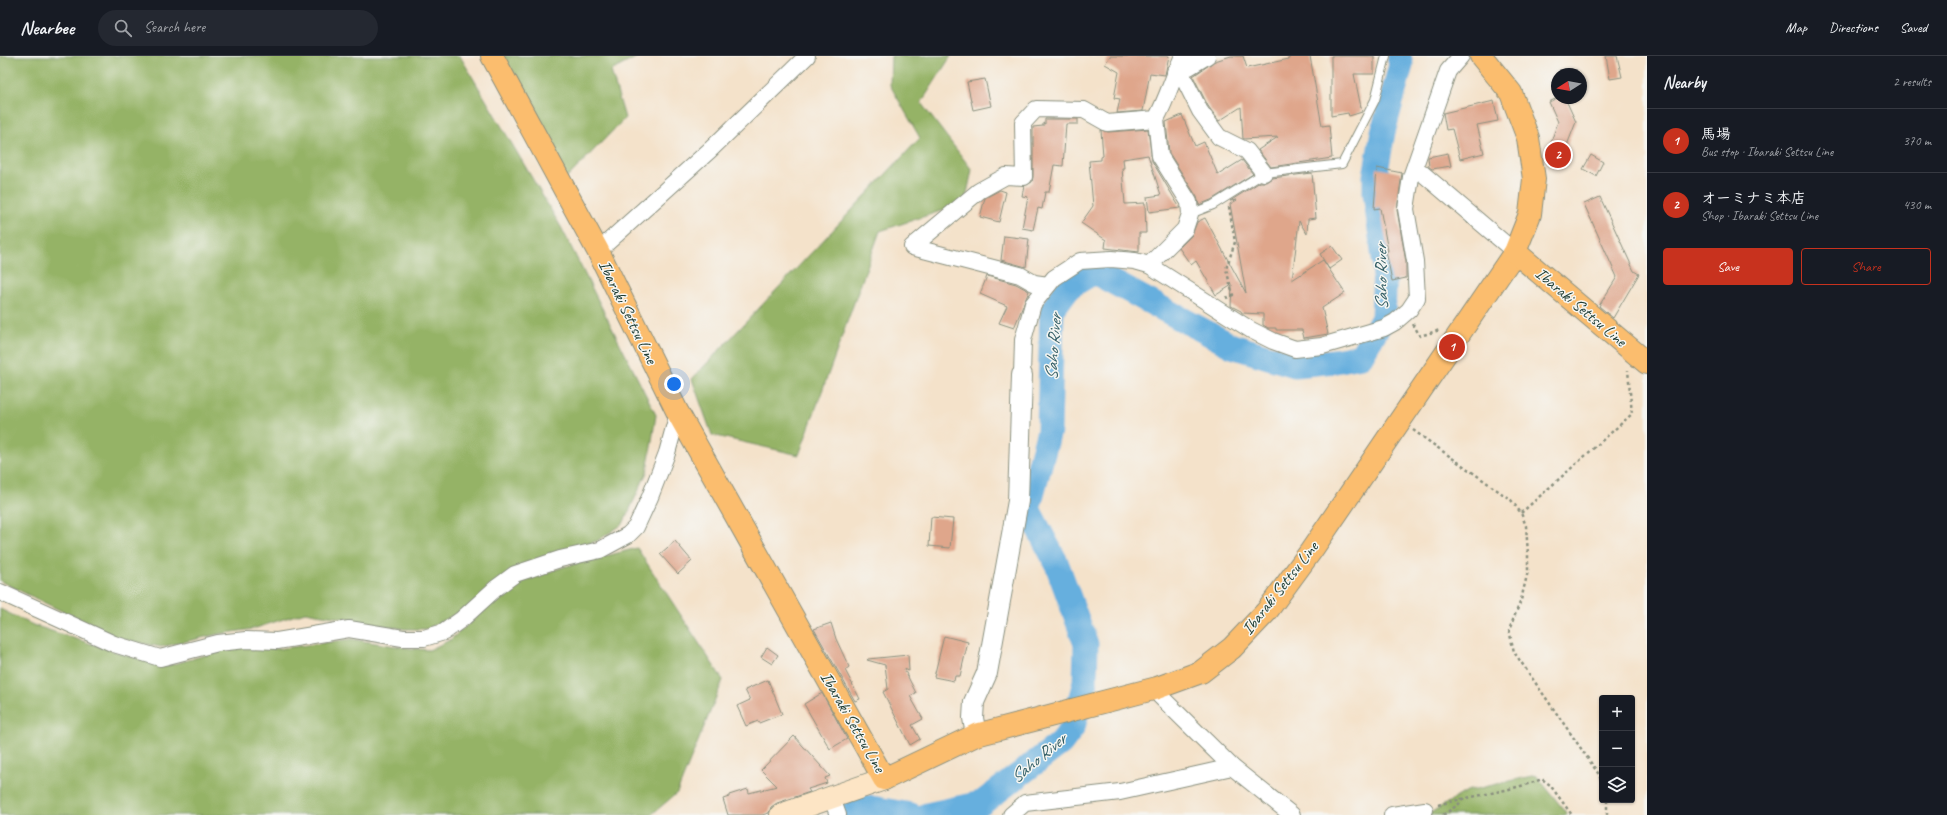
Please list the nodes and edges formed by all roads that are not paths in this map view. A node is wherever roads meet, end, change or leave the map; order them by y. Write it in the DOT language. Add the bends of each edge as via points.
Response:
graph roads {
  1 [pos="492,56"];
  2 [pos="808,56"];
  3 [pos="1207,56"];
  4 [pos="1386,56"];
  5 [pos="1461,56"];
  6 [pos="1481,56"];
  7 [pos="1179,66"];
  8 [pos="1156,119"];
  9 [pos="1415,168"];
  10 [pos="1264,173"];
  11 [pos="1190,214"];
  12 [pos="598,251"];
  13 [pos="1515,252"];
  14 [pos="1149,265"];
  15 [pos="1048,285"];
  16 [pos="1640,357"];
  17 [pos="1022,375"];
  18 [pos="678,413"];
  19 [pos="0,592"];
  20 [pos="1157,688"];
  21 [pos="976,735"];
  22 [pos="1232,767"];
  23 [pos="884,779"];
  24 [pos="835,806"];
  25 [pos="1425,810"];
  26 [pos="781,815"];
  27 [pos="1012,815"];
  28 [pos="1292,815"];
  29 [pos="1392,815"];
  1 -- 12 [label="main road, Ibaraki Settsu Line"];
  2 -- 12 [label="street" via="710,150"];
  3 -- 7 [label="street" via="1189,67"];
  4 -- 10 [label="lane" via="1375,100 1342,164"];
  5 -- 9 [label="street" via="1448,72"];
  6 -- 13 [label="main road, Ibaraki Settsu Line" via="1511,93 1528,138 1534,179 1530,214"];
  7 -- 8 [label="street" via="1166,101"];
  7 -- 10 [label="street" via="1200,111 1219,137 1247,151"];
  8 -- 11 [label="street" via="1160,156 1189,202"];
  8 -- 15 [label="street" via="1107,123 1084,110 1036,109 1023,123 1024,177 1006,176 979,191 912,247 1020,275 1034,283"];
  9 -- 13 [label="street"];
  9 -- 14 [label="street" via="1406,209 1415,261 1417,298 1395,322 1384,328 1322,346 1295,349 1251,330"];
  10 -- 11 [label="lane" via="1213,205"];
  11 -- 14 [label="street" via="1185,229"];
  12 -- 18 [label="main road, Ibaraki Settsu Line"];
  13 -- 16 [label="main road, Ibaraki Settsu Line"];
  13 -- 20 [label="main road, Ibaraki Settsu Line" via="1311,551 1267,611 1232,648 1201,672"];
  14 -- 15 [label="street" via="1111,259 1080,261"];
  15 -- 17 [label="street" via="1033,304 1023,340"];
  17 -- 21 [label="street" via="1018,501 987,673 974,702"];
  18 -- 19 [label="street" via="667,453 650,497 636,527 628,535 600,550 560,559 515,574 444,632 424,638 403,638 349,628 277,641 246,640 218,643 160,658 114,644"];
  18 -- 23 [label="main road, Ibaraki Settsu Line"];
  20 -- 21 [label="main road, Ibaraki Settsu Line"];
  20 -- 22 [label="street" via="1160,696"];
  21 -- 23 [label="main road, Ibaraki Settsu Line"];
  22 -- 27 [label="street" via="1120,792 1024,803"];
  22 -- 28 [label="street"];
  23 -- 24 [label="main road"];
  24 -- 26 [label="main road"];
  25 -- 29 [label="street"];
}
